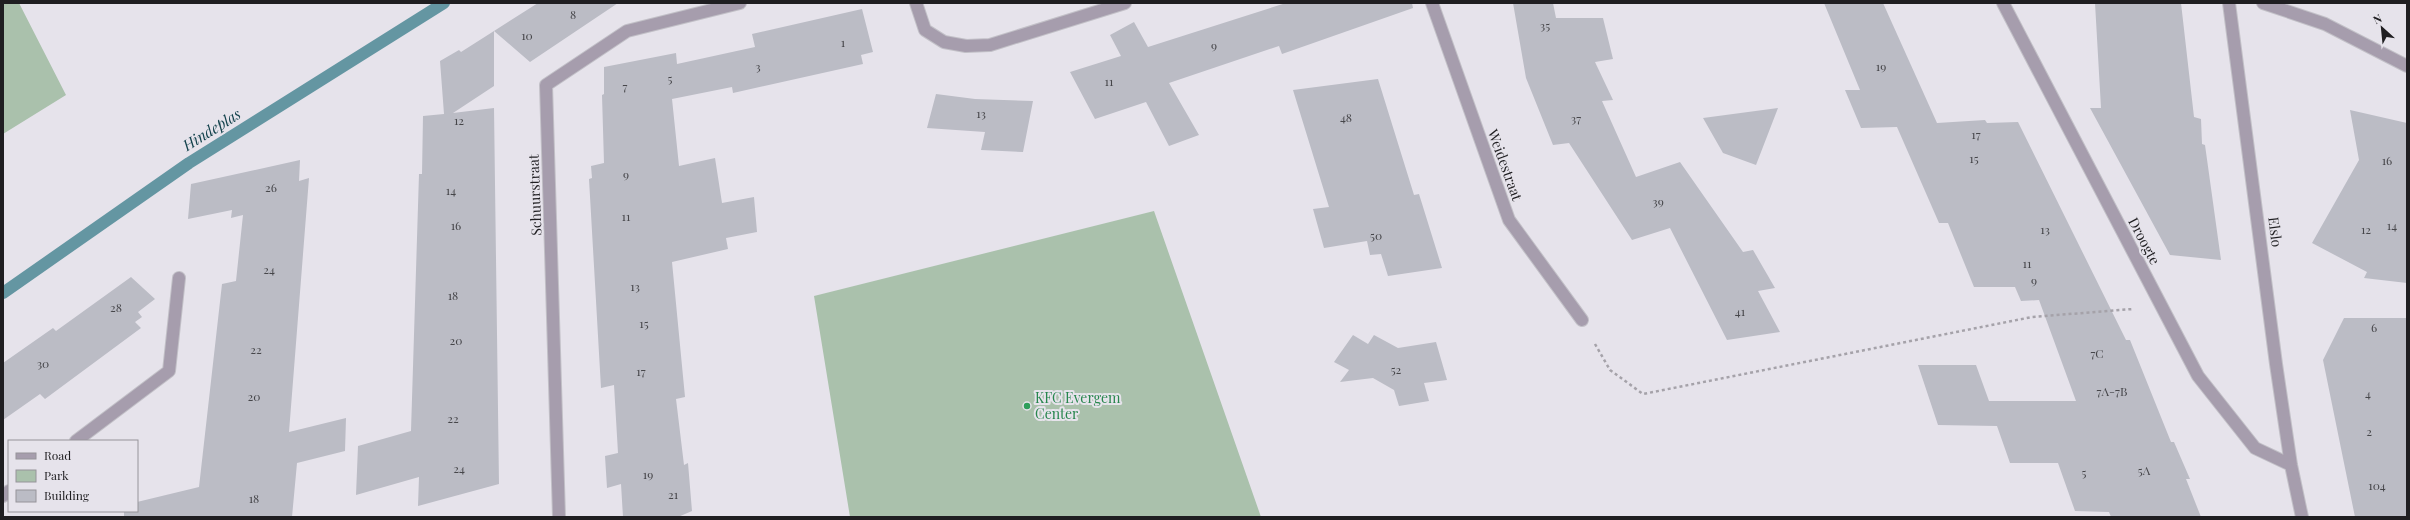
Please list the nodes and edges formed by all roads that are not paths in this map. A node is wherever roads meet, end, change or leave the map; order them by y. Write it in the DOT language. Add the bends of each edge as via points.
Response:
graph roads {
  1 [pos="740,3"];
  2 [pos="916,3"];
  3 [pos="1125,3"];
  4 [pos="1432,3"];
  5 [pos="2003,3"];
  6 [pos="2229,3"];
  7 [pos="2263,3"];
  8 [pos="2407,66"];
  9 [pos="179,278"];
  10 [pos="1582,320"];
  11 [pos="77,440"];
  12 [pos="2291,465"];
  13 [pos="559,517"];
  14 [pos="2302,517"];
  1 -- 13 [label="street, Schuurstraat" via="627,31 546,85"];
  2 -- 3 [label="street" via="925,30 944,42 966,46 990,44"];
  4 -- 10 [label="street, Weidestraat" via="1509,220"];
  5 -- 12 [label="street, Droogte" via="2198,376 2254,448"];
  6 -- 12 [label="street, Elslo"];
  7 -- 8 [label="street" via="2325,24"];
  9 -- 11 [label="street" via="168,371"];
  12 -- 14 [label="street, Elslo"];
}
